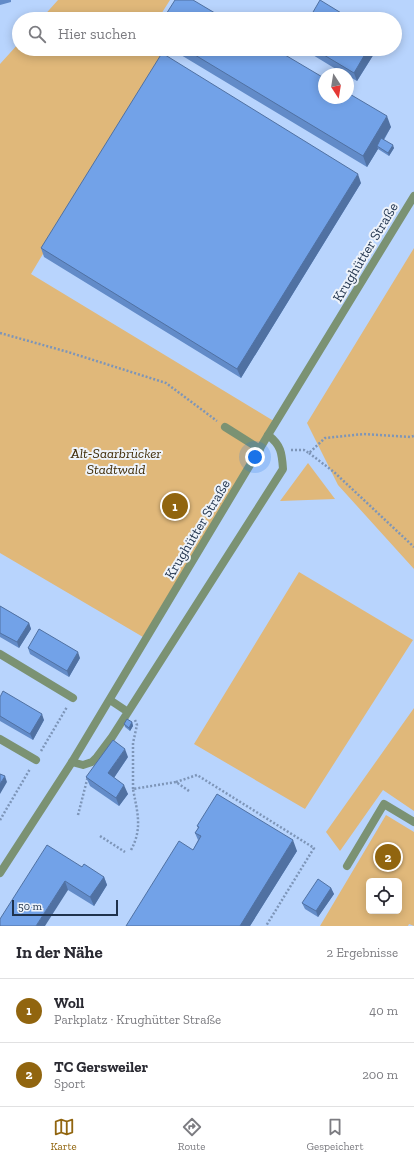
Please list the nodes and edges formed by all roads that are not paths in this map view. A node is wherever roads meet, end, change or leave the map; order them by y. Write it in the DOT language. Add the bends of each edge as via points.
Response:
graph roads {
  1 [pos="414,196"];
  2 [pos="225,427"];
  3 [pos="268,435"];
  4 [pos="260,449"];
  5 [pos="0,654"];
  6 [pos="73,698"];
  7 [pos="110,700"];
  8 [pos="128,712"];
  9 [pos="0,739"];
  10 [pos="36,760"];
  11 [pos="72,762"];
  12 [pos="414,822"];
  13 [pos="347,866"];
  14 [pos="0,873"];
  1 -- 3 [label="street, Krughütter Straße"];
  2 -- 4 [label="street"];
  3 -- 4 [label="street, Krughütter Straße"];
  3 -- 8 [label="street" via="276,441 282,453 283,469"];
  4 -- 7 [label="street, Krughütter Straße"];
  5 -- 6 [label="street"];
  7 -- 8 [label="street"];
  7 -- 11 [label="street, Krughütter Straße"];
  8 -- 11 [label="street" via="92,762 83,765"];
  9 -- 10 [label="street"];
  11 -- 14 [label="street, Krughütter Straße"];
  12 -- 13 [label="street" via="384,804"];
}
